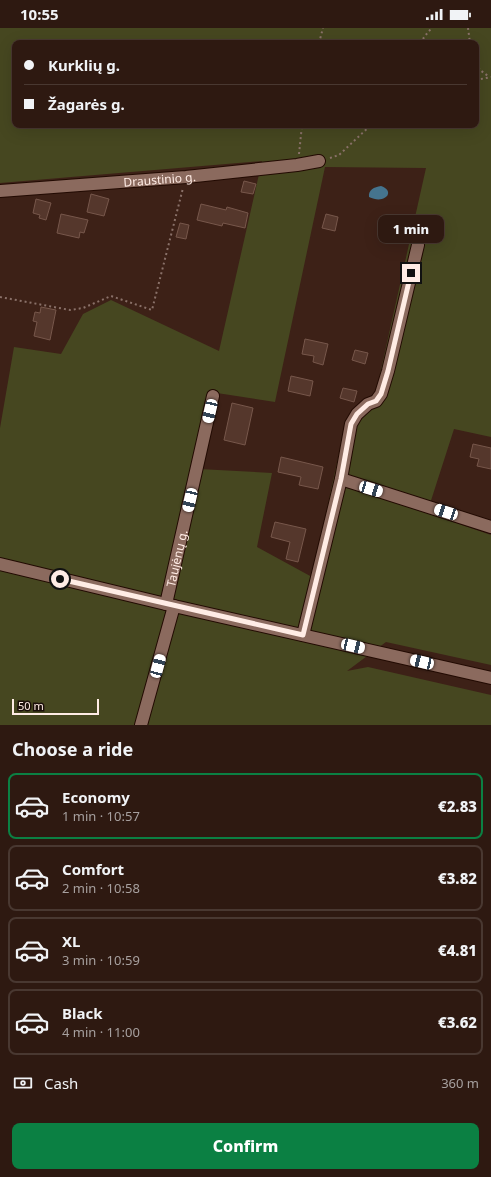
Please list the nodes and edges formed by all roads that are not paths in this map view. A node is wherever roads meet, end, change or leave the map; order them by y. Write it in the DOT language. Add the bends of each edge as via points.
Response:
graph roads {
  1 [pos="319,161"];
  2 [pos="0,191"];
  3 [pos="418,245"];
  4 [pos="213,396"];
  5 [pos="341,479"];
  6 [pos="491,527"];
  7 [pos="0,564"];
  8 [pos="170,605"];
  9 [pos="303,635"];
  10 [pos="491,678"];
  11 [pos="142,725"];
  1 -- 2 [label="street, Draustinio g." via="186,177"];
  3 -- 5 [label="street" via="381,394 376,401 368,404 357,414 351,424"];
  4 -- 8 [label="street, Taujėnų g."];
  5 -- 6 [label="street"];
  5 -- 9 [label="street"];
  7 -- 8 [label="street"];
  8 -- 9 [label="street"];
  8 -- 11 [label="street, Taujėnų g."];
  9 -- 10 [label="street"];
}
